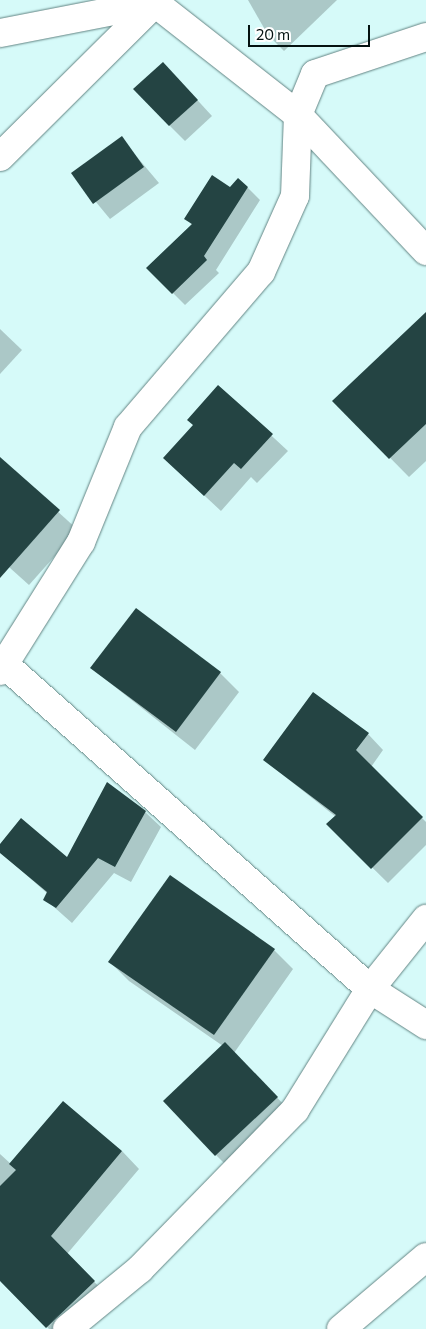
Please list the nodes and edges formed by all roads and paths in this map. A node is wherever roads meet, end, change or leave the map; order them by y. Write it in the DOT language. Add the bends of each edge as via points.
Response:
graph roads {
  1 [pos="155,3"];
  2 [pos="0,33"];
  3 [pos="426,37"];
  4 [pos="298,115"];
  5 [pos="0,158"];
  6 [pos="426,252"];
  7 [pos="2,668"];
  8 [pos="426,918"];
  9 [pos="370,989"];
  10 [pos="426,1024"];
  11 [pos="426,1258"];
  12 [pos="67,1329"];
  13 [pos="342,1329"];
  1 -- 2 [label="street"];
  1 -- 4 [label="street"];
  1 -- 5 [label="street"];
  3 -- 4 [label="street" via="315,74"];
  4 -- 6 [label="street"];
  4 -- 7 [label="street" via="295,196 261,272 128,426 81,542"];
  7 -- 9 [label="street"];
  8 -- 9 [label="street"];
  9 -- 10 [label="street"];
  9 -- 12 [label="street" via="295,1110 140,1269"];
  11 -- 13 [label="street"];
}
